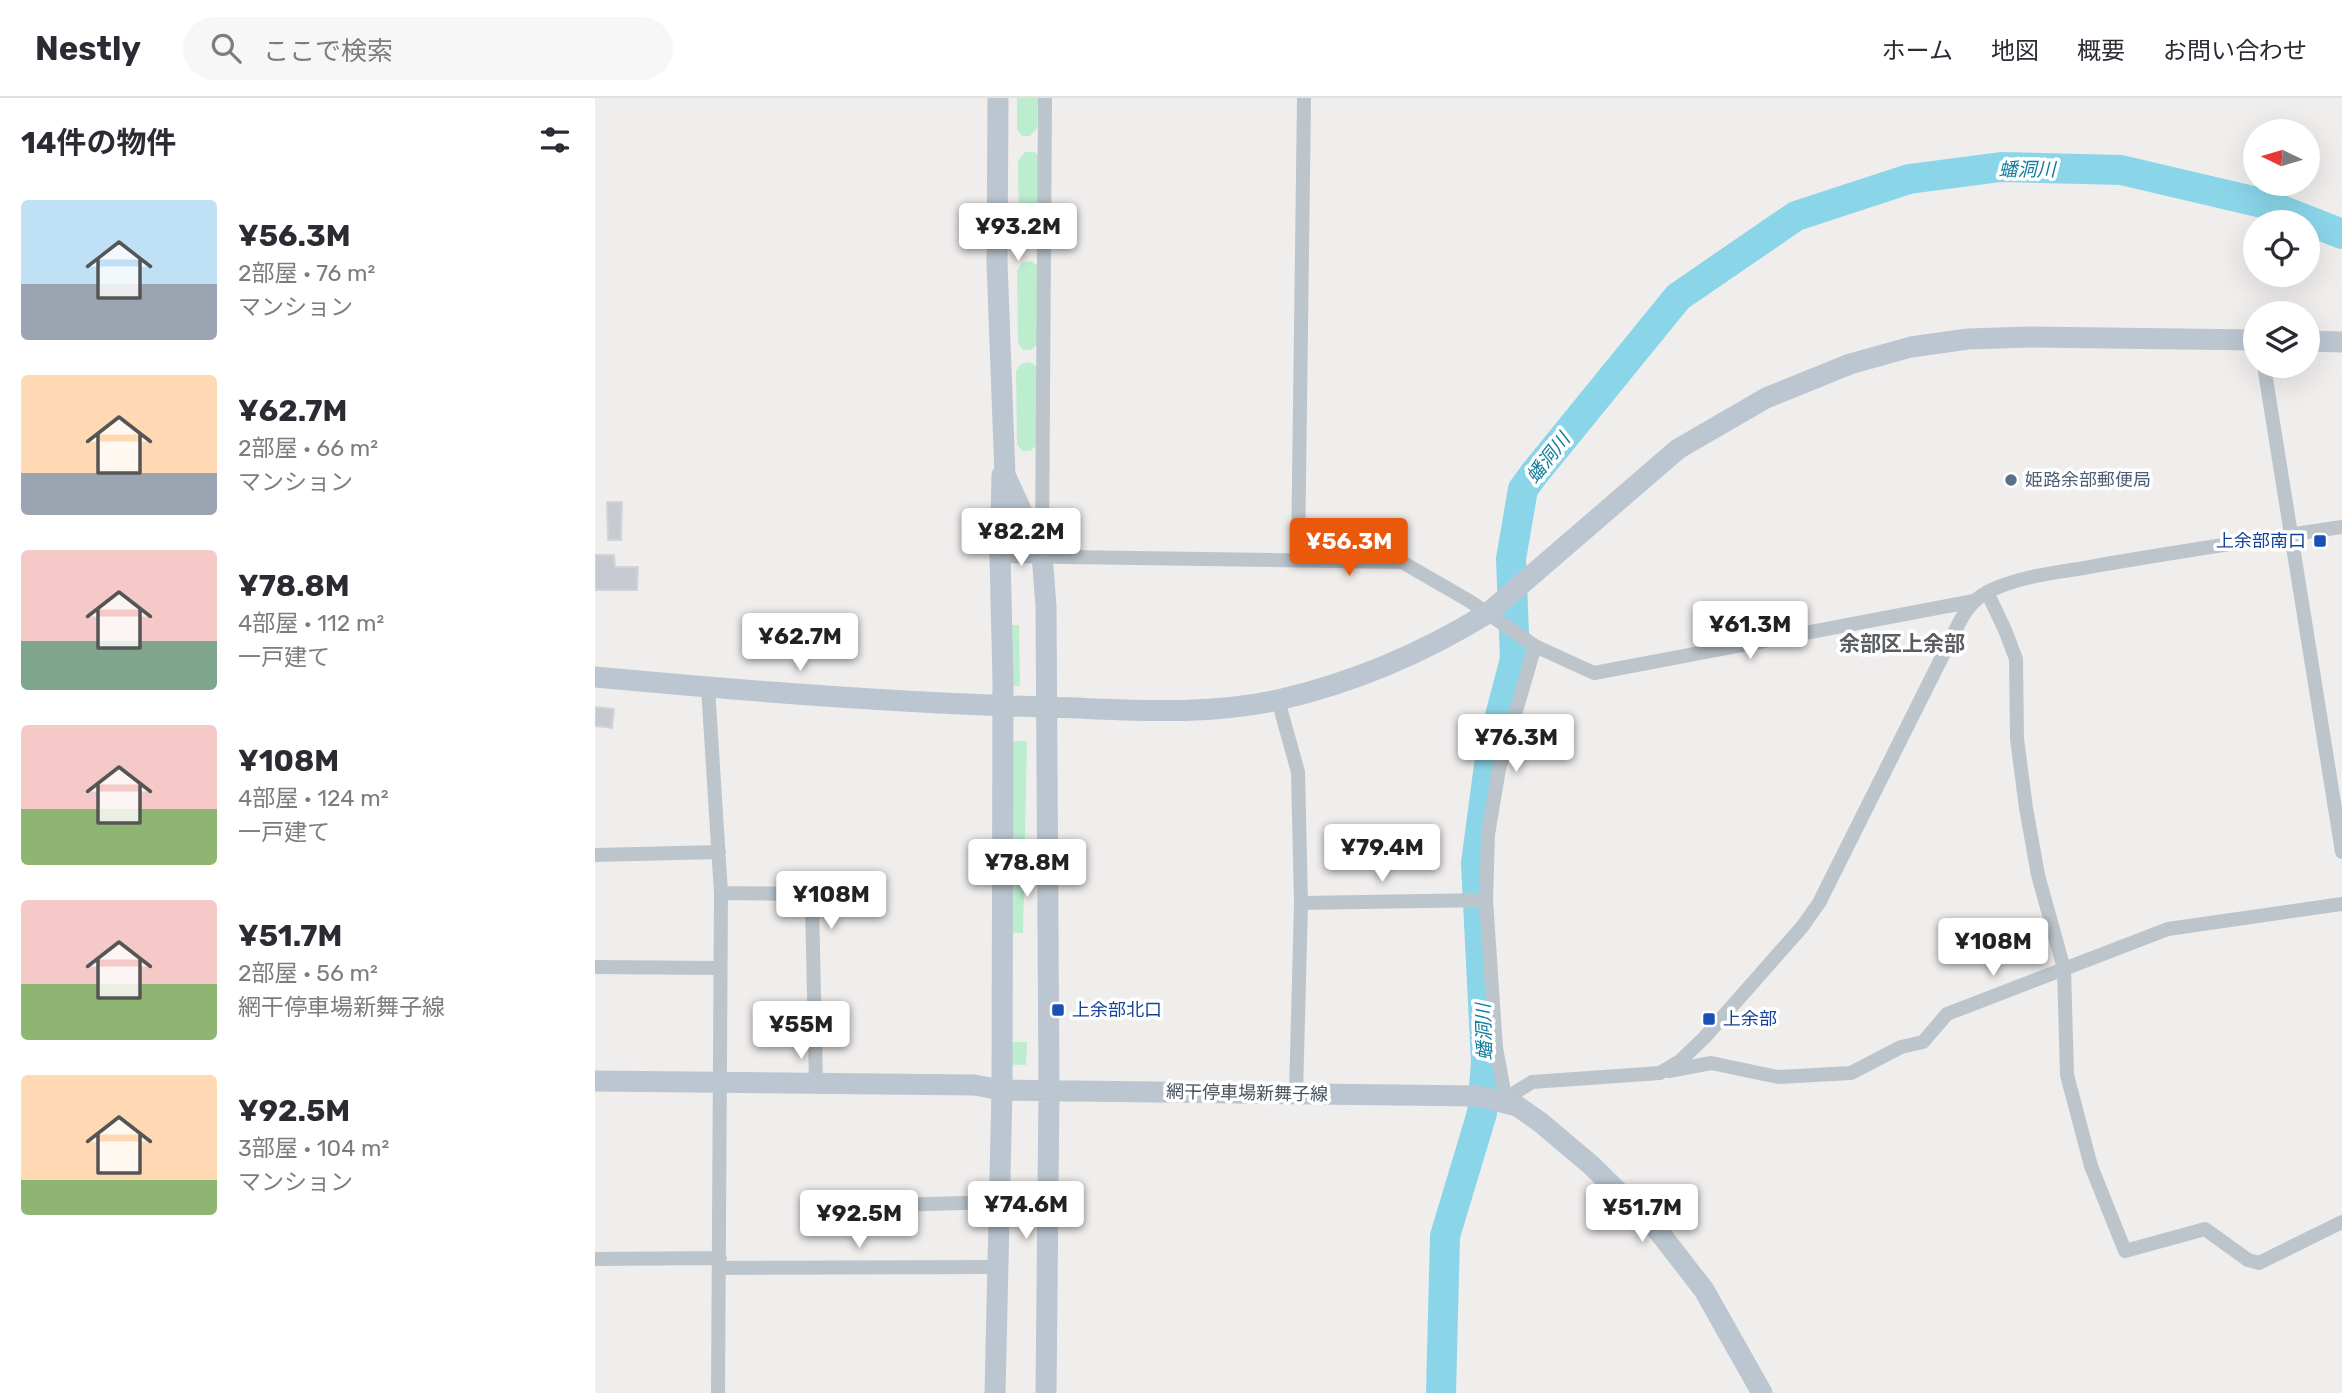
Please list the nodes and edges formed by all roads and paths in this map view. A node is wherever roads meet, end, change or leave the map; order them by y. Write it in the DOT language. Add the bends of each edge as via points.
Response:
graph roads {
  1 [pos="998,98"];
  2 [pos="1045,98"];
  3 [pos="1304,98"];
  4 [pos="2243,340"];
  5 [pos="2320,341"];
  6 [pos="2342,342"];
  7 [pos="2266,378"];
  8 [pos="1004,428"];
  9 [pos="2342,527"];
  10 [pos="2290,535"];
  11 [pos="1042,555"];
  12 [pos="1000,556"];
  13 [pos="1298,559"];
  14 [pos="1987,592"];
  15 [pos="1974,601"];
  16 [pos="1480,607"];
  17 [pos="1535,646"];
  18 [pos="595,677"];
  19 [pos="708,688"];
  20 [pos="1278,700"];
  21 [pos="1002,706"];
  22 [pos="1047,707"];
  23 [pos="719,852"];
  24 [pos="2342,852"];
  25 [pos="595,855"];
  26 [pos="722,893"];
  27 [pos="1486,900"];
  28 [pos="1301,903"];
  29 [pos="2342,904"];
  30 [pos="595,967"];
  31 [pos="719,968"];
  32 [pos="2064,970"];
  33 [pos="1660,1073"];
  34 [pos="595,1081"];
  35 [pos="720,1082"];
  36 [pos="816,1082"];
  37 [pos="1002,1090"];
  38 [pos="1049,1090"];
  39 [pos="1296,1094"];
  40 [pos="1493,1099"];
  41 [pos="999,1202"];
  42 [pos="890,1205"];
  43 [pos="2342,1222"];
  44 [pos="595,1259"];
  45 [pos="720,1263"];
  46 [pos="999,1266"];
  47 [pos="719,1393"];
  48 [pos="995,1393"];
  49 [pos="1046,1393"];
  50 [pos="1762,1393"];
  1 -- 8 [label="street" via="996,262"];
  2 -- 11 [label="street"];
  3 -- 13 [label="street"];
  4 -- 16 [label="street" via="1968,339 1911,347 1850,364 1766,398 1678,449"];
  5 -- 6 [label="street"];
  7 -- 10 [label="street"];
  8 -- 11 [label="street" via="1005,475"];
  8 -- 12 [label="street"];
  9 -- 10 [label="street"];
  10 -- 14 [label="street" via="2026,579"];
  10 -- 24 [label="street"];
  11 -- 12 [label="street"];
  11 -- 13 [label="street"];
  11 -- 22 [label="street"];
  12 -- 21 [label="street"];
  13 -- 16 [label="street" via="1402,562"];
  14 -- 15 [label="street"];
  14 -- 32 [label="street" via="2016,659 2017,739 2026,808 2038,875"];
  15 -- 17 [label="street" via="1594,673"];
  15 -- 33 [label="street" via="1814,911 1705,1037"];
  16 -- 17 [label="street"];
  16 -- 20 [label="street" via="1455,633 1397,661"];
  17 -- 27 [label="street" via="1499,769 1488,834"];
  18 -- 19 [label="street"];
  19 -- 21 [label="street"];
  19 -- 23 [label="street"];
  20 -- 22 [label="street" via="1161,712"];
  20 -- 28 [label="street" via="1298,772"];
  21 -- 22 [label="street"];
  21 -- 37 [label="street"];
  22 -- 38 [label="street"];
  23 -- 25 [label="street"];
  23 -- 26 [label="street"];
  26 -- 31 [label="street"];
  26 -- 36 [label="street" via="805,894 813,905"];
  27 -- 28 [label="street"];
  27 -- 40 [label="street" via="1496,1048"];
  28 -- 39 [label="street"];
  29 -- 32 [label="street" via="2168,929"];
  30 -- 31 [label="street"];
  31 -- 35 [label="street"];
  32 -- 33 [label="street" via="1948,1014 1923,1042 1901,1047 1851,1073 1778,1077 1711,1063"];
  32 -- 43 [label="street" via="2067,1075 2091,1166 2125,1251 2205,1229 2259,1263"];
  33 -- 40 [label="street" via="1532,1082"];
  34 -- 35 [label="street, 網干停車場新舞子線"];
  35 -- 36 [label="street, 網干停車場新舞子線"];
  35 -- 45 [label="street"];
  36 -- 37 [label="street, 網干停車場新舞子線" via="974,1085"];
  37 -- 38 [label="street, 網干停車場新舞子線"];
  37 -- 41 [label="street"];
  38 -- 39 [label="street, 網干停車場新舞子線"];
  38 -- 49 [label="street"];
  39 -- 40 [label="street, 網干停車場新舞子線"];
  40 -- 50 [label="street, 網干停車場新舞子線" via="1517,1106 1540,1122 1659,1232 1704,1290"];
  41 -- 42 [label="street"];
  41 -- 46 [label="street"];
  44 -- 45 [label="street"];
  45 -- 46 [label="street"];
  45 -- 47 [label="street"];
  46 -- 48 [label="street"];
}
